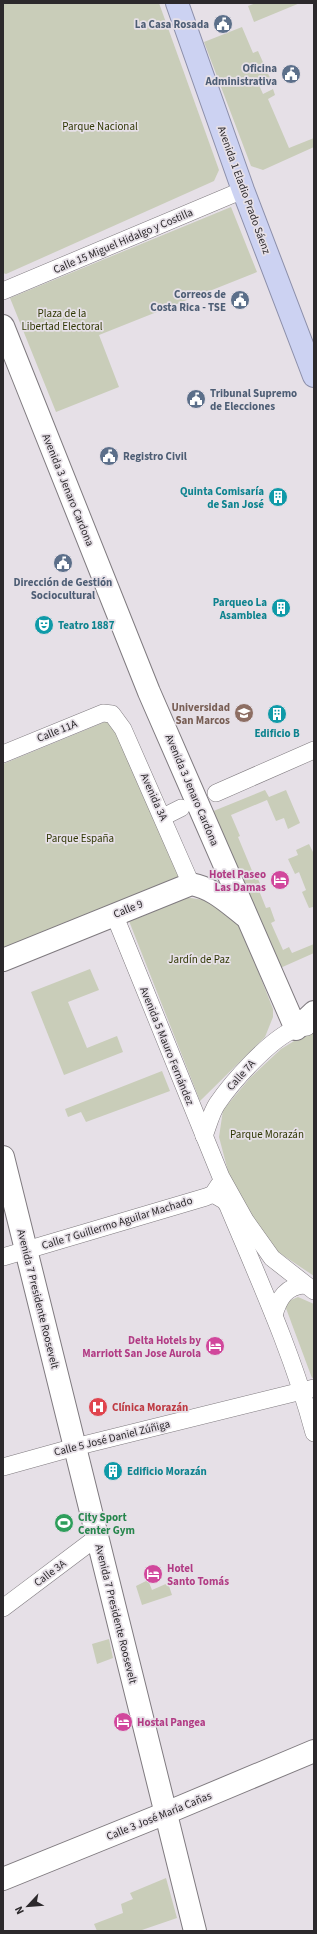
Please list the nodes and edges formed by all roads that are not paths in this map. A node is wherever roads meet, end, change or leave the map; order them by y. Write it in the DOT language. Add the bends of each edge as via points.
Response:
graph roads {
  1 [pos="177,3"];
  2 [pos="243,190"];
  3 [pos="3,291"];
  4 [pos="3,326"];
  5 [pos="314,376"];
  6 [pos="112,714"];
  7 [pos="314,750"];
  8 [pos="3,754"];
  9 [pos="216,794"];
  10 [pos="181,808"];
  11 [pos="163,817"];
  12 [pos="191,884"];
  13 [pos="114,914"];
  14 [pos="247,918"];
  15 [pos="3,960"];
  16 [pos="314,1012"];
  17 [pos="305,1028"];
  18 [pos="204,1136"];
  19 [pos="3,1157"];
  20 [pos="221,1177"];
  21 [pos="212,1194"];
  22 [pos="26,1251"];
  23 [pos="3,1257"];
  24 [pos="309,1288"];
  25 [pos="274,1315"];
  26 [pos="308,1389"];
  27 [pos="314,1433"];
  28 [pos="75,1447"];
  29 [pos="3,1468"];
  30 [pos="96,1538"];
  31 [pos="3,1608"];
  32 [pos="314,1751"];
  33 [pos="166,1814"];
  34 [pos="3,1879"];
  35 [pos="195,1931"];
  1 -- 2 [label="highway, Avenida 1 Eladio Prado Sáenz"];
  2 -- 3 [label="street, Calle 15 Miguel Hidalgo y Costilla"];
  2 -- 5 [label="highway, Avenida 1 Eladio Prado Sáenz"];
  4 -- 14 [label="street, Avenida 3 Jenaro Cardona" via="149,692"];
  6 -- 8 [label="street, Calle 11A" via="103,713"];
  6 -- 11 [label="street, Avenida 3A" via="123,729"];
  7 -- 9 [label="street"];
  10 -- 11 [label="street"];
  11 -- 12 [label="street, Avenida 3A"];
  12 -- 13 [label="street, Calle 9"];
  12 -- 14 [label="street" via="218,894"];
  13 -- 15 [label="street, Calle 9"];
  13 -- 18 [label="street, Avenida 5 Mauro Fernández"];
  14 -- 17 [label="street, Avenida 3 Jenaro Cardona"];
  16 -- 17 [label="street"];
  17 -- 18 [label="street, Calle 7A" via="271,1044 236,1080 216,1105"];
  18 -- 20 [label="street, Avenida 5 Mauro Fernández"];
  19 -- 22 [label="street, Avenida 7 Presidente Roosevelt"];
  20 -- 21 [label="street"];
  20 -- 24 [label="street, Avenida 5 Mauro Fernández" via="245,1220 267,1252"];
  21 -- 22 [label="street, Calle 7 Guillermo Aguilar Machado"];
  21 -- 25 [label="street" via="225,1201 228,1206"];
  22 -- 23 [label="street, Calle 7 Guillermo Aguilar Machado"];
  22 -- 28 [label="street, Avenida 7 Presidente Roosevelt"];
  24 -- 25 [label="street" via="294,1287 283,1294"];
  25 -- 26 [label="street"];
  26 -- 27 [label="street"];
  26 -- 28 [label="street, Calle 5 José Daniel Zúñiga"];
  28 -- 29 [label="street, Calle 5 José Daniel Zúñiga"];
  28 -- 30 [label="street, Avenida 7 Presidente Roosevelt"];
  30 -- 31 [label="street, Calle 3A"];
  30 -- 33 [label="street, Avenida 7 Presidente Roosevelt"];
  32 -- 33 [label="street, Calle 3 José María Cañas"];
  33 -- 34 [label="street, Calle 3 José María Cañas"];
  33 -- 35 [label="street, Avenida 7 Presidente Roosevelt"];
}
